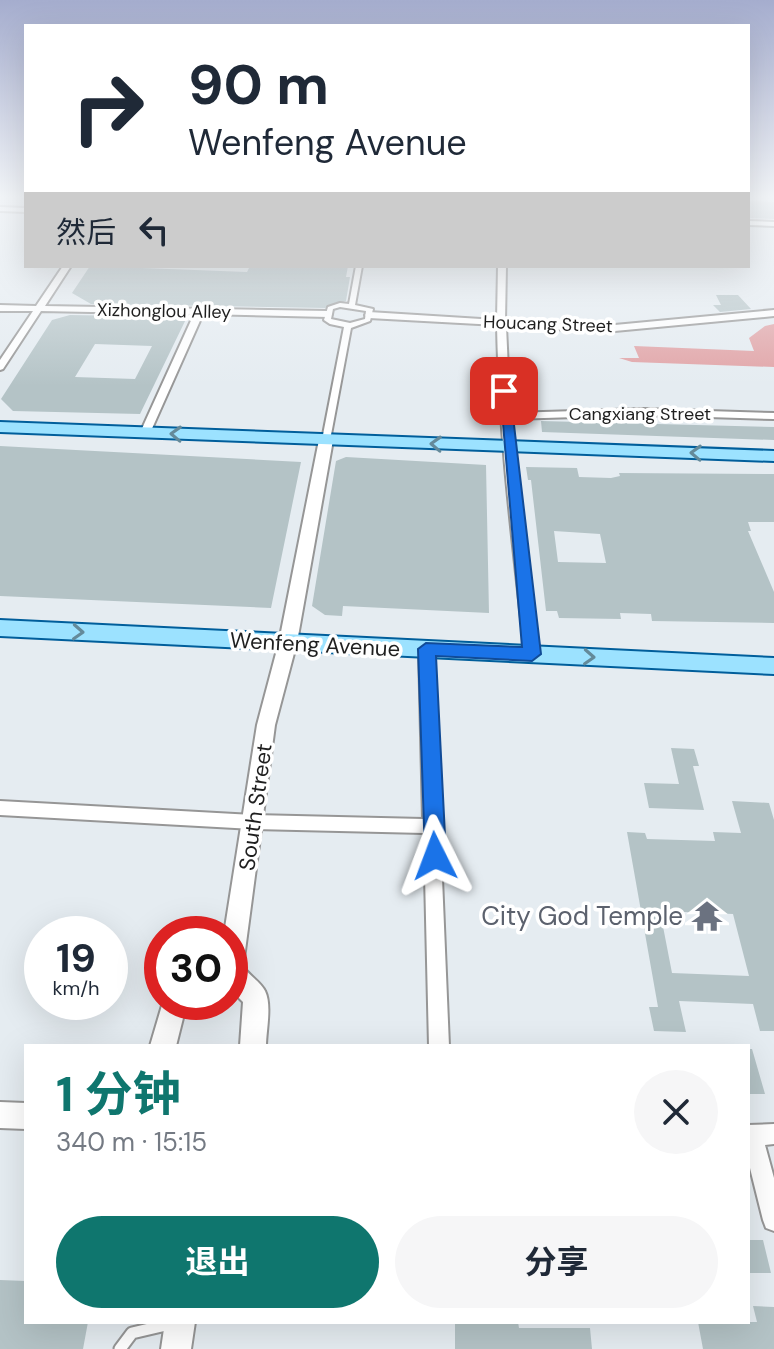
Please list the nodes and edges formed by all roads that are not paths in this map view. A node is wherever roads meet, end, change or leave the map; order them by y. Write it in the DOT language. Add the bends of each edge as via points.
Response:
graph roads {
  1 [pos="66,268"];
  2 [pos="359,268"];
  3 [pos="502,268"];
  4 [pos="352,305"];
  5 [pos="0,308"];
  6 [pos="39,308"];
  7 [pos="200,311"];
  8 [pos="774,313"];
  9 [pos="328,314"];
  10 [pos="369,315"];
  11 [pos="501,324"];
  12 [pos="348,325"];
  13 [pos="0,367"];
  14 [pos="506,416"];
  15 [pos="774,416"];
  16 [pos="0,427"];
  17 [pos="145,433"];
  18 [pos="326,440"];
  19 [pos="509,447"];
  20 [pos="774,456"];
  21 [pos="0,628"];
  22 [pos="288,642"];
  23 [pos="426,649"];
  24 [pos="532,654"];
  25 [pos="774,666"];
  26 [pos="0,808"];
  27 [pos="253,822"];
  28 [pos="434,826"];
  29 [pos="239,916"];
  30 [pos="248,991"];
  31 [pos="170,1020"];
  32 [pos="164,1044"];
  33 [pos="253,1044"];
  34 [pos="439,1044"];
  35 [pos="0,1115"];
  36 [pos="24,1116"];
  37 [pos="758,1134"];
  38 [pos="774,1220"];
  39 [pos="171,1324"];
  40 [pos="180,1324"];
  41 [pos="120,1349"];
  42 [pos="176,1349"];
  1 -- 6 [label="street"];
  2 -- 4 [label="street"];
  3 -- 11 [label="street"];
  4 -- 9 [label="street" via="330,308"];
  4 -- 10 [label="street" via="370,309"];
  5 -- 6 [label="street, Xizhonglou Alley"];
  6 -- 7 [label="street, Xizhonglou Alley"];
  6 -- 13 [label="street"];
  7 -- 9 [label="street, Xizhonglou Alley"];
  7 -- 17 [label="street"];
  8 -- 11 [label="street, Houcang Street" via="612,329"];
  9 -- 12 [label="street" via="327,320 335,325"];
  10 -- 11 [label="street, Houcang Street"];
  10 -- 12 [label="street" via="360,325"];
  11 -- 14 [label="street"];
  12 -- 18 [label="street"];
  14 -- 15 [label="street, Cangxiang Street"];
  14 -- 19 [label="street"];
  16 -- 17 [label="main road"];
  18 -- 17 [label="main road, one-way"];
  19 -- 18 [label="main road, one-way"];
  18 -- 22 [label="street, South Street"];
  20 -- 19 [label="main road, one-way"];
  19 -- 24 [label="street"];
  21 -- 22 [label="main road, Wenfeng Avenue, one-way"];
  22 -- 23 [label="main road, Wenfeng Avenue"];
  22 -- 27 [label="street, South Street" via="266,725"];
  23 -- 24 [label="main road, Wenfeng Avenue"];
  23 -- 28 [label="street"];
  24 -- 25 [label="main road, Wenfeng Avenue, one-way"];
  26 -- 27 [label="street"];
  27 -- 28 [label="street"];
  27 -- 29 [label="street, South Street"];
  28 -- 34 [label="street"];
  30 -- 33 [label="street" via="255,996"];
  31 -- 32 [label="street"];
  35 -- 36 [label="street"];
  37 -- 38 [label="street"];
  39 -- 41 [label="lane" via="132,1333"];
  40 -- 42 [label="street"];
}
